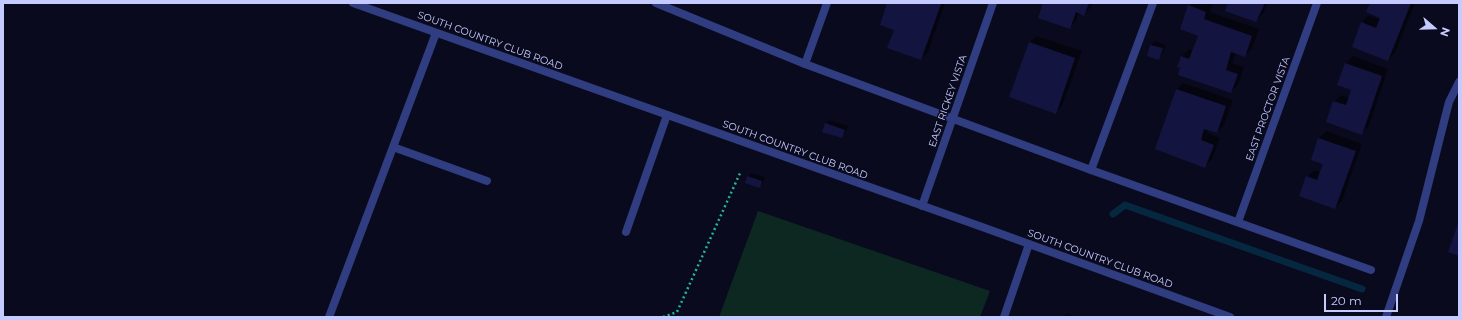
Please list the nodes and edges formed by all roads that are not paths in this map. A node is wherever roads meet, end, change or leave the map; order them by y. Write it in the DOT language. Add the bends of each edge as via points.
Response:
graph roads {
  1 [pos="352,3"];
  2 [pos="656,3"];
  3 [pos="827,3"];
  4 [pos="993,3"];
  5 [pos="1153,3"];
  6 [pos="1317,3"];
  7 [pos="667,5"];
  8 [pos="436,33"];
  9 [pos="805,64"];
  10 [pos="1459,82"];
  11 [pos="667,115"];
  12 [pos="952,118"];
  13 [pos="393,147"];
  14 [pos="1091,170"];
  15 [pos="487,181"];
  16 [pos="922,206"];
  17 [pos="1238,222"];
  18 [pos="626,232"];
  19 [pos="1029,244"];
  20 [pos="1371,270"];
  21 [pos="329,317"];
  22 [pos="1004,317"];
  23 [pos="1230,317"];
  24 [pos="1386,317"];
  1 -- 8 [label="street, SOUTH COUNTRY CLUB ROAD"];
  2 -- 7 [label="street"];
  3 -- 9 [label="street"];
  4 -- 12 [label="street, EAST RICKEY VISTA"];
  5 -- 14 [label="street"];
  6 -- 17 [label="street, EAST PROCTOR VISTA"];
  7 -- 9 [label="street"];
  8 -- 11 [label="street, SOUTH COUNTRY CLUB ROAD"];
  8 -- 13 [label="street"];
  9 -- 12 [label="street"];
  10 -- 24 [label="street" via="1449,102 1420,221"];
  11 -- 16 [label="street, SOUTH COUNTRY CLUB ROAD"];
  11 -- 18 [label="street"];
  12 -- 14 [label="street"];
  12 -- 16 [label="street, EAST RICKEY VISTA"];
  13 -- 15 [label="street"];
  13 -- 21 [label="street"];
  14 -- 17 [label="street"];
  16 -- 19 [label="street, SOUTH COUNTRY CLUB ROAD"];
  17 -- 20 [label="street"];
  19 -- 22 [label="street"];
  19 -- 23 [label="street, SOUTH COUNTRY CLUB ROAD"];
}
